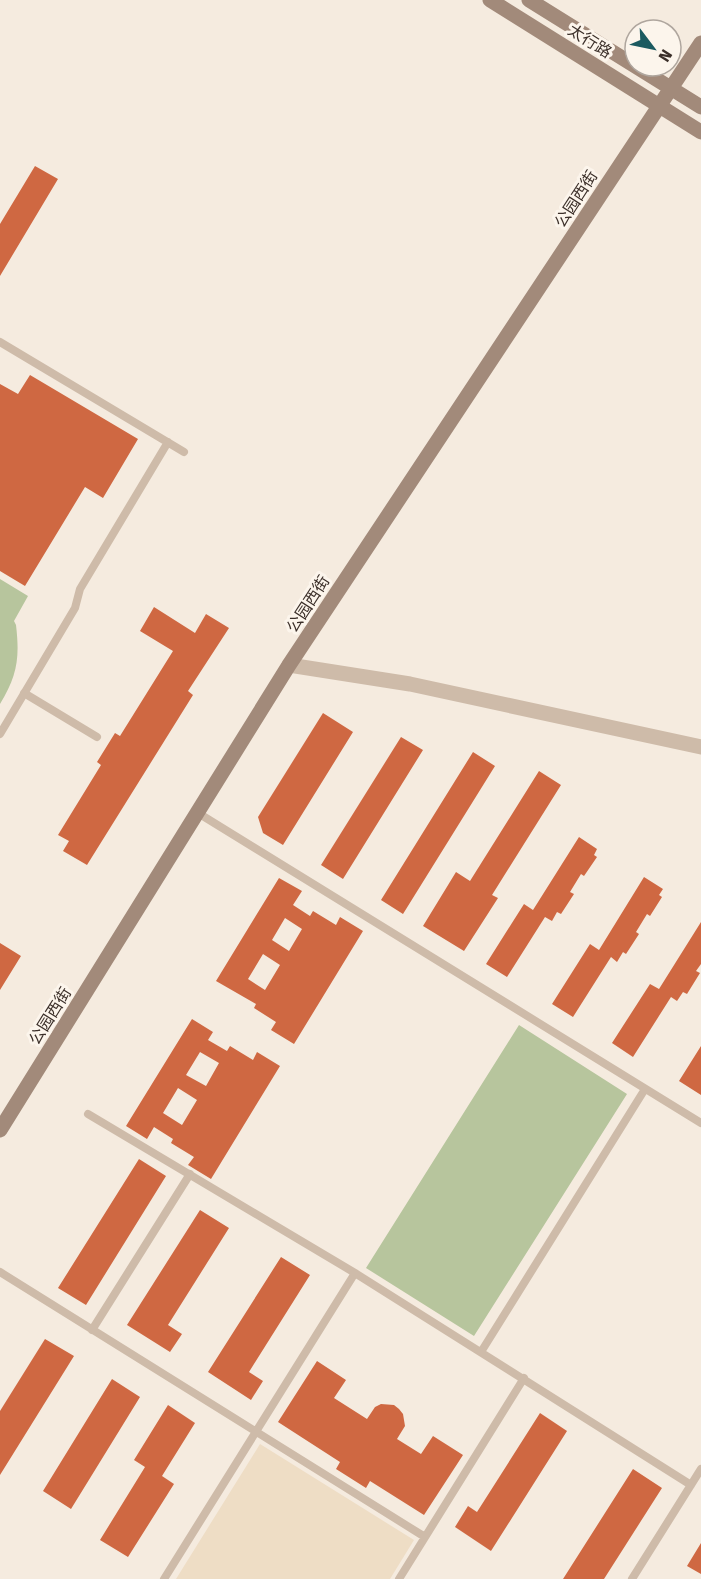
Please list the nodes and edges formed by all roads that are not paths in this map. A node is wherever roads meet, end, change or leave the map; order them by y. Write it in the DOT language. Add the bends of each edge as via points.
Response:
graph roads {
  1 [pos="490,0"];
  2 [pos="529,0"];
  3 [pos="701,42"];
  4 [pos="671,88"];
  5 [pos="659,106"];
  6 [pos="701,107"];
  7 [pos="701,132"];
  8 [pos="0,342"];
  9 [pos="168,442"];
  10 [pos="184,452"];
  11 [pos="290,666"];
  12 [pos="24,693"];
  13 [pos="0,734"];
  14 [pos="98,737"];
  15 [pos="701,747"];
  16 [pos="198,813"];
  17 [pos="645,1089"];
  18 [pos="88,1114"];
  19 [pos="701,1124"];
  20 [pos="0,1130"];
  21 [pos="190,1174"];
  22 [pos="0,1272"];
  23 [pos="355,1273"];
  24 [pos="92,1330"];
  25 [pos="481,1352"];
  26 [pos="524,1378"];
  27 [pos="256,1432"];
  28 [pos="701,1469"];
  29 [pos="691,1485"];
  30 [pos="425,1537"];
  31 [pos="164,1579"];
  32 [pos="399,1579"];
  33 [pos="632,1579"];
  1 -- 5 [label="street, 太行路"];
  2 -- 4 [label="street, 太行路"];
  3 -- 4 [label="street, 公园西街"];
  4 -- 5 [label="street, 公园西街"];
  4 -- 6 [label="street, 太行路"];
  5 -- 7 [label="street, 太行路"];
  5 -- 11 [label="street, 公园西街"];
  8 -- 9 [label="lane"];
  9 -- 10 [label="lane"];
  9 -- 12 [label="lane" via="80,589 75,608"];
  11 -- 15 [label="street" via="410,684"];
  11 -- 16 [label="street, 公园西街"];
  12 -- 13 [label="lane"];
  12 -- 14 [label="lane"];
  16 -- 17 [label="lane"];
  16 -- 20 [label="street, 公园西街"];
  17 -- 19 [label="lane"];
  17 -- 25 [label="lane"];
  18 -- 21 [label="lane"];
  21 -- 23 [label="lane"];
  21 -- 24 [label="lane"];
  22 -- 24 [label="lane"];
  23 -- 25 [label="lane"];
  23 -- 27 [label="lane"];
  24 -- 27 [label="lane"];
  25 -- 26 [label="lane"];
  26 -- 29 [label="lane"];
  26 -- 30 [label="lane"];
  27 -- 30 [label="lane"];
  27 -- 31 [label="lane"];
  28 -- 29 [label="lane"];
  29 -- 33 [label="lane"];
  30 -- 32 [label="lane"];
}
